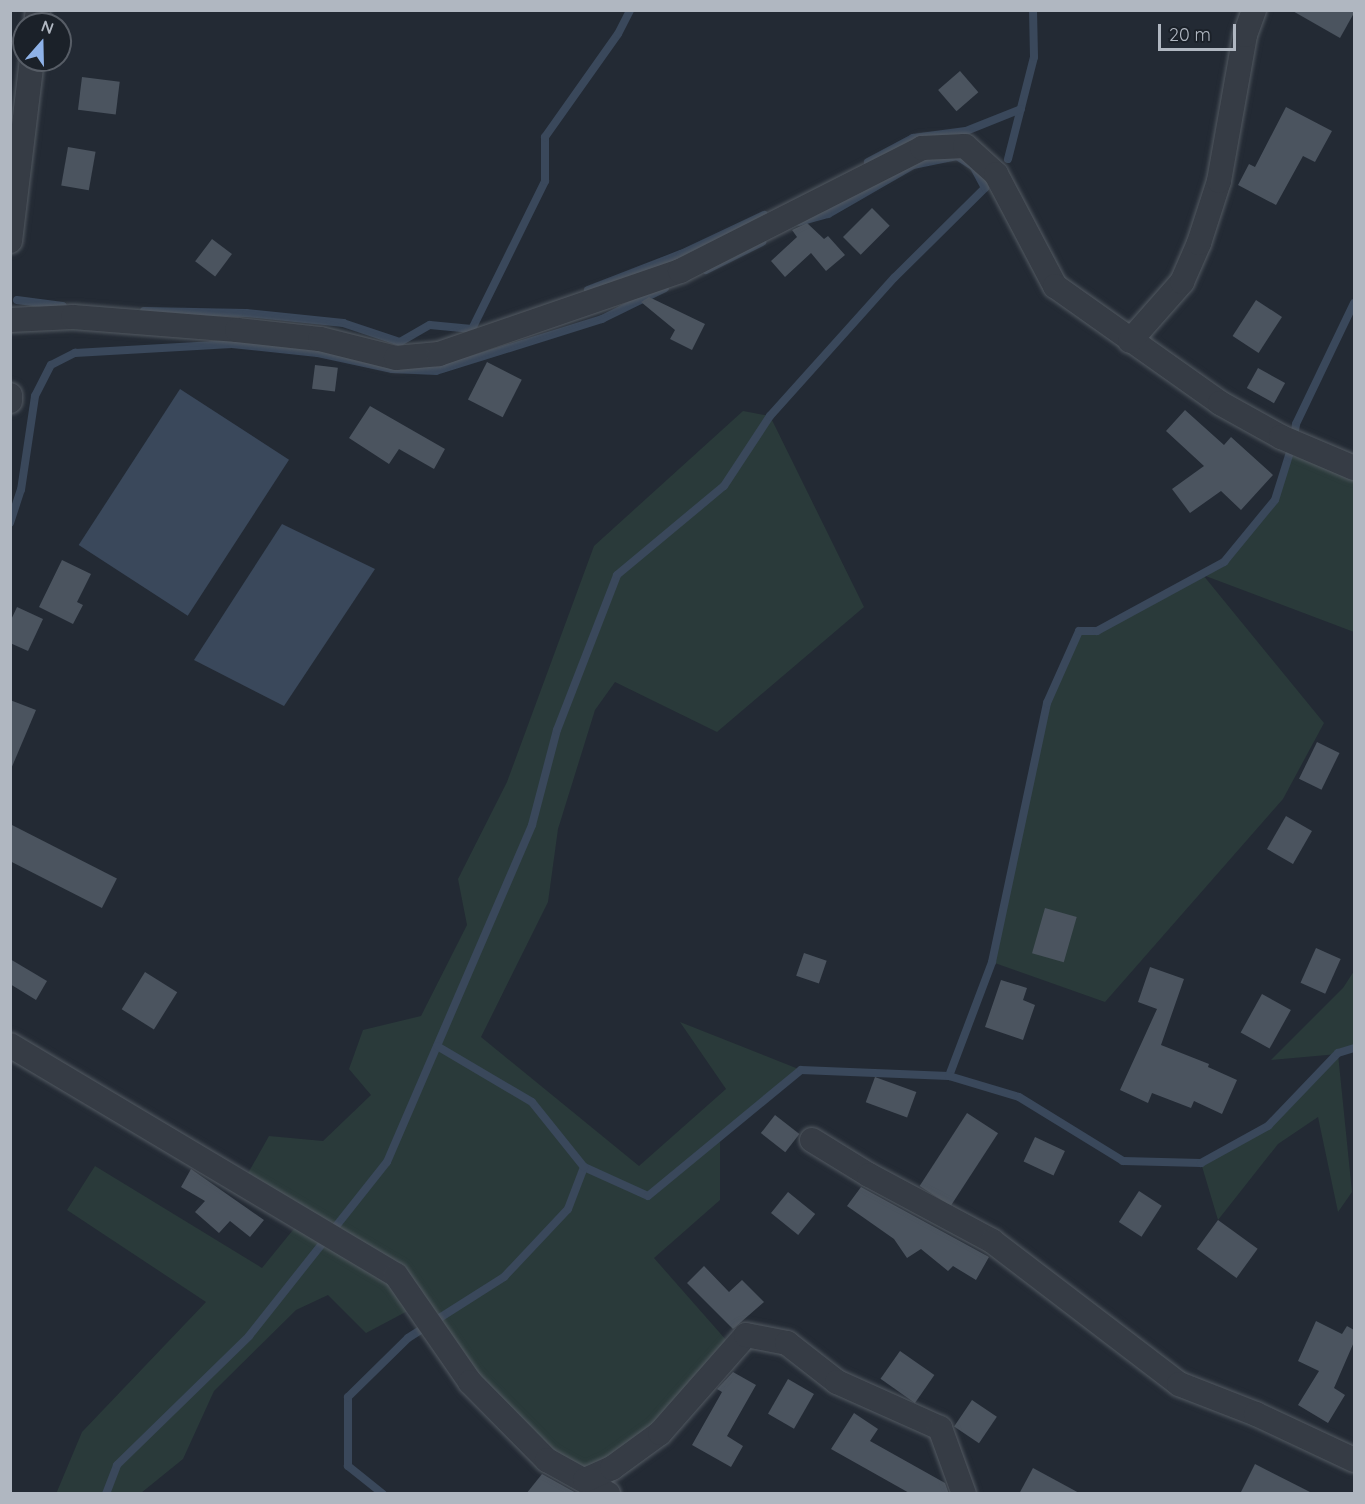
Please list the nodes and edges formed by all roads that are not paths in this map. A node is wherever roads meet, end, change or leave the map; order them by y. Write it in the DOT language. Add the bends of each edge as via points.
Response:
graph roads {
  1 [pos="1254,10"];
  2 [pos="31,72"];
  3 [pos="10,241"];
  4 [pos="10,320"];
  5 [pos="1130,341"];
  6 [pos="10,395"];
  7 [pos="10,401"];
  8 [pos="1354,468"];
  9 [pos="10,1045"];
  10 [pos="812,1140"];
  11 [pos="1354,1460"];
  12 [pos="585,1480"];
  13 [pos="608,1494"];
  14 [pos="964,1494"];
  1 -- 5 [label="street" via="1245,34 1219,181 1199,243 1182,282"];
  2 -- 3 [label="street"];
  4 -- 5 [label="street" via="73,318 237,330 320,339 396,358 439,354 681,272 922,148 965,146 996,174 1055,286"];
  5 -- 8 [label="street" via="1230,409 1281,437"];
  6 -- 7 [label="street"];
  9 -- 12 [label="street" via="396,1275 470,1382 547,1460"];
  10 -- 11 [label="street" via="992,1241 1179,1384 1256,1414"];
  12 -- 13 [label="street"];
  12 -- 14 [label="street" via="612,1468 660,1434 746,1335 787,1343 837,1382 940,1428"];
}
